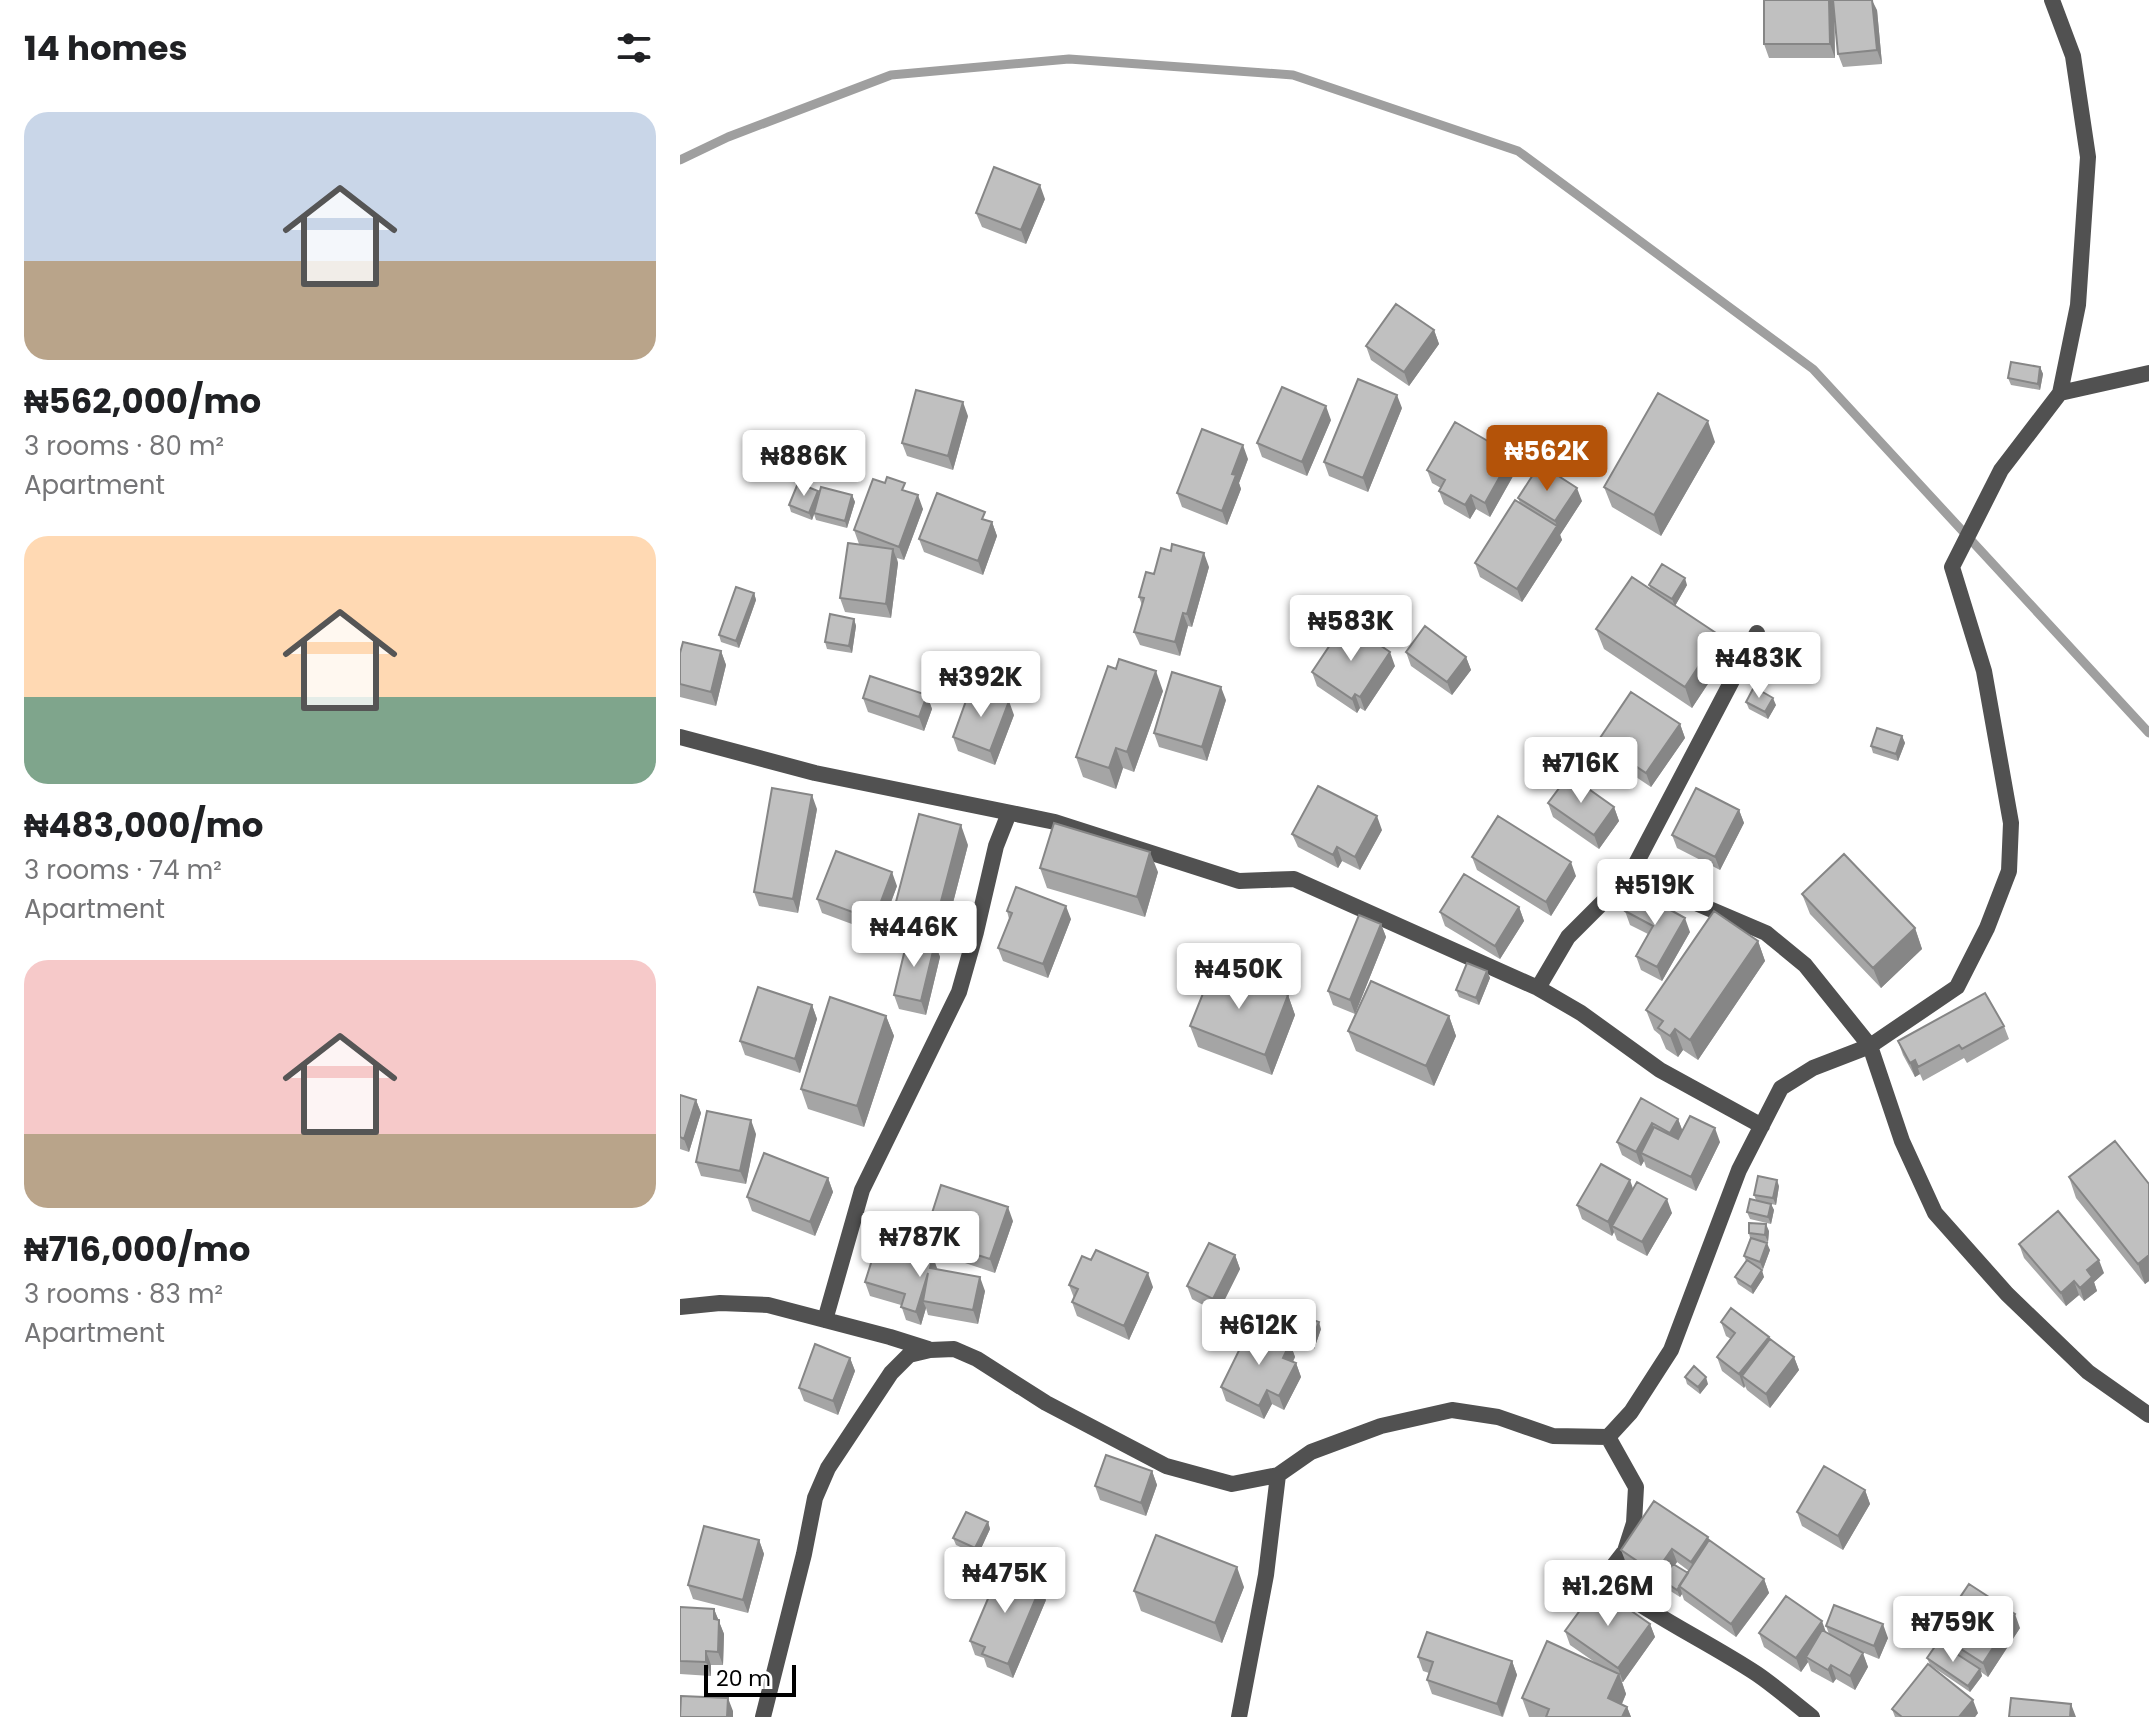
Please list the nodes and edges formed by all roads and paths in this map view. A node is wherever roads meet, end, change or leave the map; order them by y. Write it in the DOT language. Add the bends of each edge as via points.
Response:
graph roads {
  1 [pos="2052,0"];
  2 [pos="2149,373"];
  3 [pos="2060,393"];
  4 [pos="1757,633"];
  5 [pos="680,737"];
  6 [pos="1009,813"];
  7 [pos="1630,875"];
  8 [pos="1538,988"];
  9 [pos="1870,1046"];
  10 [pos="1762,1126"];
  11 [pos="680,1307"];
  12 [pos="825,1320"];
  13 [pos="930,1350"];
  14 [pos="2149,1415"];
  15 [pos="1608,1437"];
  16 [pos="1278,1475"];
  17 [pos="763,1717"];
  18 [pos="1239,1717"];
  19 [pos="1812,1717"];
  1 -- 3 [label="street" via="2073,56 2088,157 2078,305"];
  2 -- 3 [label="street"];
  3 -- 9 [label="street" via="2001,470 1952,567 1984,671 2011,823 2009,871 1957,987"];
  4 -- 7 [label="street"];
  5 -- 6 [label="street" via="815,773"];
  6 -- 8 [label="street" via="1055,822 1239,881 1294,879"];
  6 -- 12 [label="street" via="959,992 862,1190"];
  7 -- 8 [label="street" via="1568,937"];
  7 -- 9 [label="street" via="1766,933 1805,965"];
  8 -- 10 [label="street" via="1660,1070"];
  9 -- 10 [label="street" via="1813,1068 1781,1088"];
  9 -- 14 [label="street" via="1902,1141 1935,1213 2007,1294 2088,1372"];
  10 -- 15 [label="street" via="1739,1170 1671,1350"];
  11 -- 12 [label="street" via="768,1305"];
  12 -- 13 [label="street"];
  13 -- 16 [label="street" via="954,1349 977,1359 1046,1403 1166,1466 1232,1484"];
  13 -- 17 [label="street" via="909,1355 891,1373 828,1468 815,1498"];
  15 -- 16 [label="street" via="1553,1436 1498,1417 1452,1410 1381,1426 1311,1452"];
  15 -- 19 [label="street" via="1636,1487 1634,1523 1625,1551 1611,1569 1613,1586 1760,1676"];
  16 -- 18 [label="street" via="1266,1575"];
}
